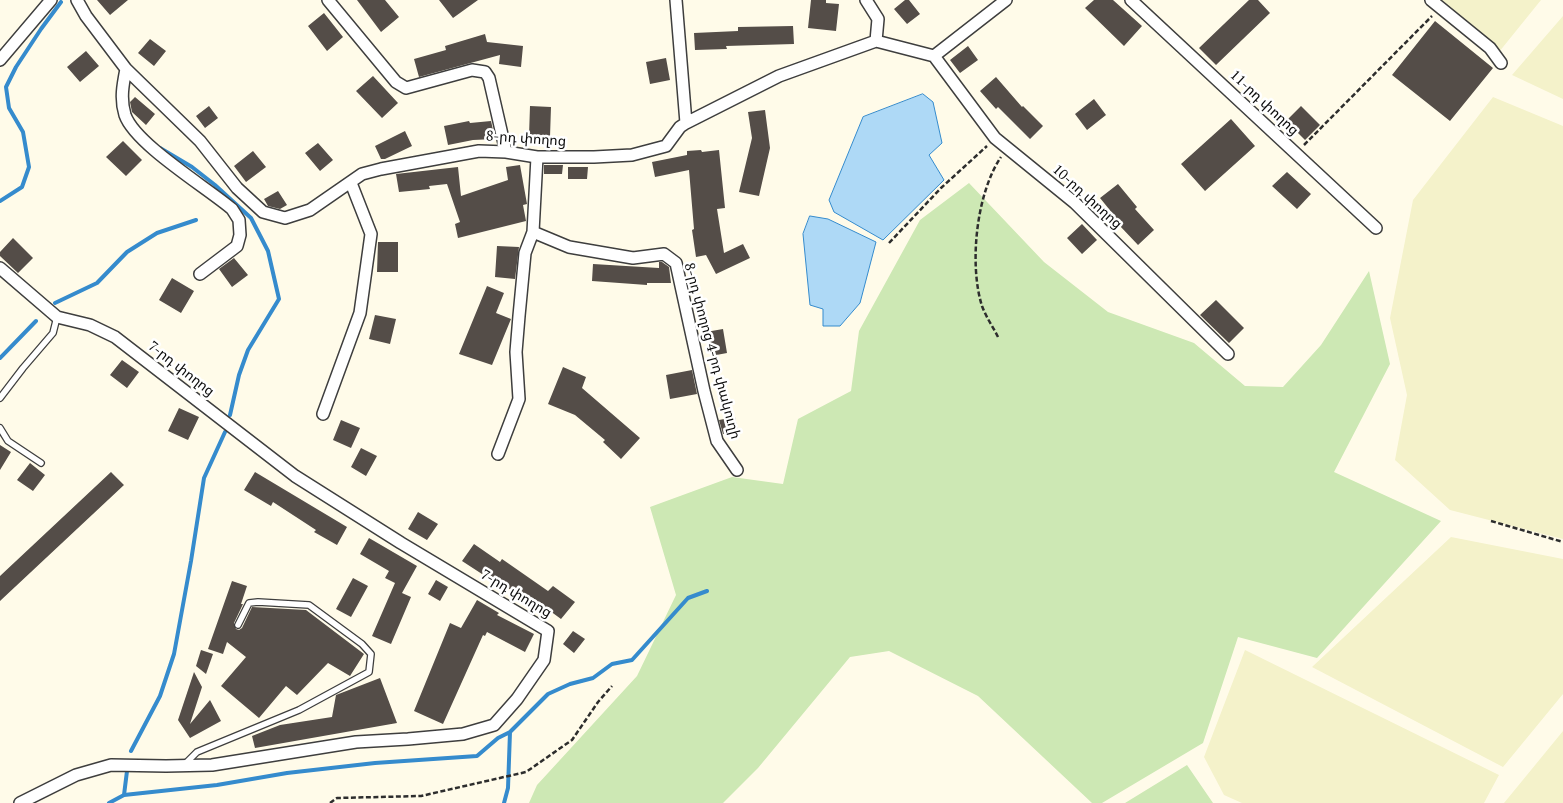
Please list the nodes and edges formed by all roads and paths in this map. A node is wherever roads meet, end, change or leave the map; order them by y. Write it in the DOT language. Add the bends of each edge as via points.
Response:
graph roads {
  1 [pos="51,0"];
  2 [pos="77,0"];
  3 [pos="328,0"];
  4 [pos="676,0"];
  5 [pos="866,0"];
  6 [pos="1006,0"];
  7 [pos="1131,0"];
  8 [pos="1431,0"];
  9 [pos="1440,8"];
  10 [pos="876,41"];
  11 [pos="934,56"];
  12 [pos="0,60"];
  13 [pos="1502,63"];
  14 [pos="126,69"];
  15 [pos="686,123"];
  16 [pos="995,138"];
  17 [pos="1008,148"];
  18 [pos="506,152"];
  19 [pos="1296,153"];
  20 [pos="537,157"];
  21 [pos="351,183"];
  22 [pos="1376,228"];
  23 [pos="533,232"];
  24 [pos="889,243"];
  25 [pos="0,268"];
  26 [pos="200,274"];
  27 [pos="57,317"];
  28 [pos="998,337"];
  29 [pos="1228,354"];
  30 [pos="0,398"];
  31 [pos="323,414"];
  32 [pos="0,428"];
  33 [pos="498,454"];
  34 [pos="41,463"];
  35 [pos="737,470"];
  36 [pos="1491,521"];
  37 [pos="1563,542"];
  38 [pos="238,625"];
  39 [pos="612,686"];
  40 [pos="183,766"];
  41 [pos="20,803"];
  42 [pos="330,803"];
  1 -- 12 [label="street"];
  2 -- 14 [label="street, 8-րդ փողոց"];
  3 -- 18 [label="street" via="396,82 406,88 472,70 485,72"];
  4 -- 15 [label="street"];
  5 -- 10 [label="street" via="878,20"];
  6 -- 11 [label="street"];
  7 -- 19 [label="street, 11-րդ փողոց"];
  8 -- 9 [label="street"];
  9 -- 13 [label="street" via="1490,48"];
  9 -- 19 [label="path"];
  10 -- 11 [label="street"];
  10 -- 15 [label="street, 8-րդ փողոց" via="779,76"];
  11 -- 16 [label="street, 10-րդ փողոց"];
  14 -- 21 [label="street, 8-րդ փողոց" via="200,141 237,188 263,212 285,218 310,210"];
  14 -- 26 [label="street" via="122,102 126,117 137,132 156,152 232,209 239,220 237,246"];
  15 -- 20 [label="street, 8-րդ փողոց" via="666,146 632,155"];
  16 -- 17 [label="street, 10-րդ փողոց"];
  16 -- 24 [label="path"];
  17 -- 28 [label="path" via="996,164 984,192 976,245 976,277 983,307"];
  17 -- 29 [label="street, 10-րդ փողոց" via="1075,203"];
  18 -- 20 [label="street, 8-րդ փողոց"];
  18 -- 21 [label="street, 8-րդ փողոց" via="478,151 381,169 362,174"];
  19 -- 22 [label="street, 11-րդ փողոց"];
  20 -- 23 [label="street"];
  21 -- 31 [label="street" via="371,234 360,313"];
  23 -- 33 [label="street" via="525,253 519,316 516,352 519,399"];
  23 -- 35 [label="street, 8-րդ փողոց 4-րդ փակուղի" via="568,247 633,258 664,254 676,263 717,441"];
  25 -- 27 [label="street, 7-րդ փողոց"];
  27 -- 30 [label="lane" via="54,333"];
  27 -- 40 [label="street, 7-րդ փողոց" via="90,325 115,337 295,476 548,631 544,660 494,725 463,734 356,742 212,765"];
  32 -- 34 [label="lane" via="8,441"];
  36 -- 37 [label="path"];
  38 -- 40 [label="lane" via="249,603 309,605 371,654 369,672 300,710 196,752"];
  39 -- 42 [label="path" via="572,740 526,772 421,796 337,798"];
  40 -- 41 [label="street, 7-րդ փողոց" via="111,765 76,775"];
}
